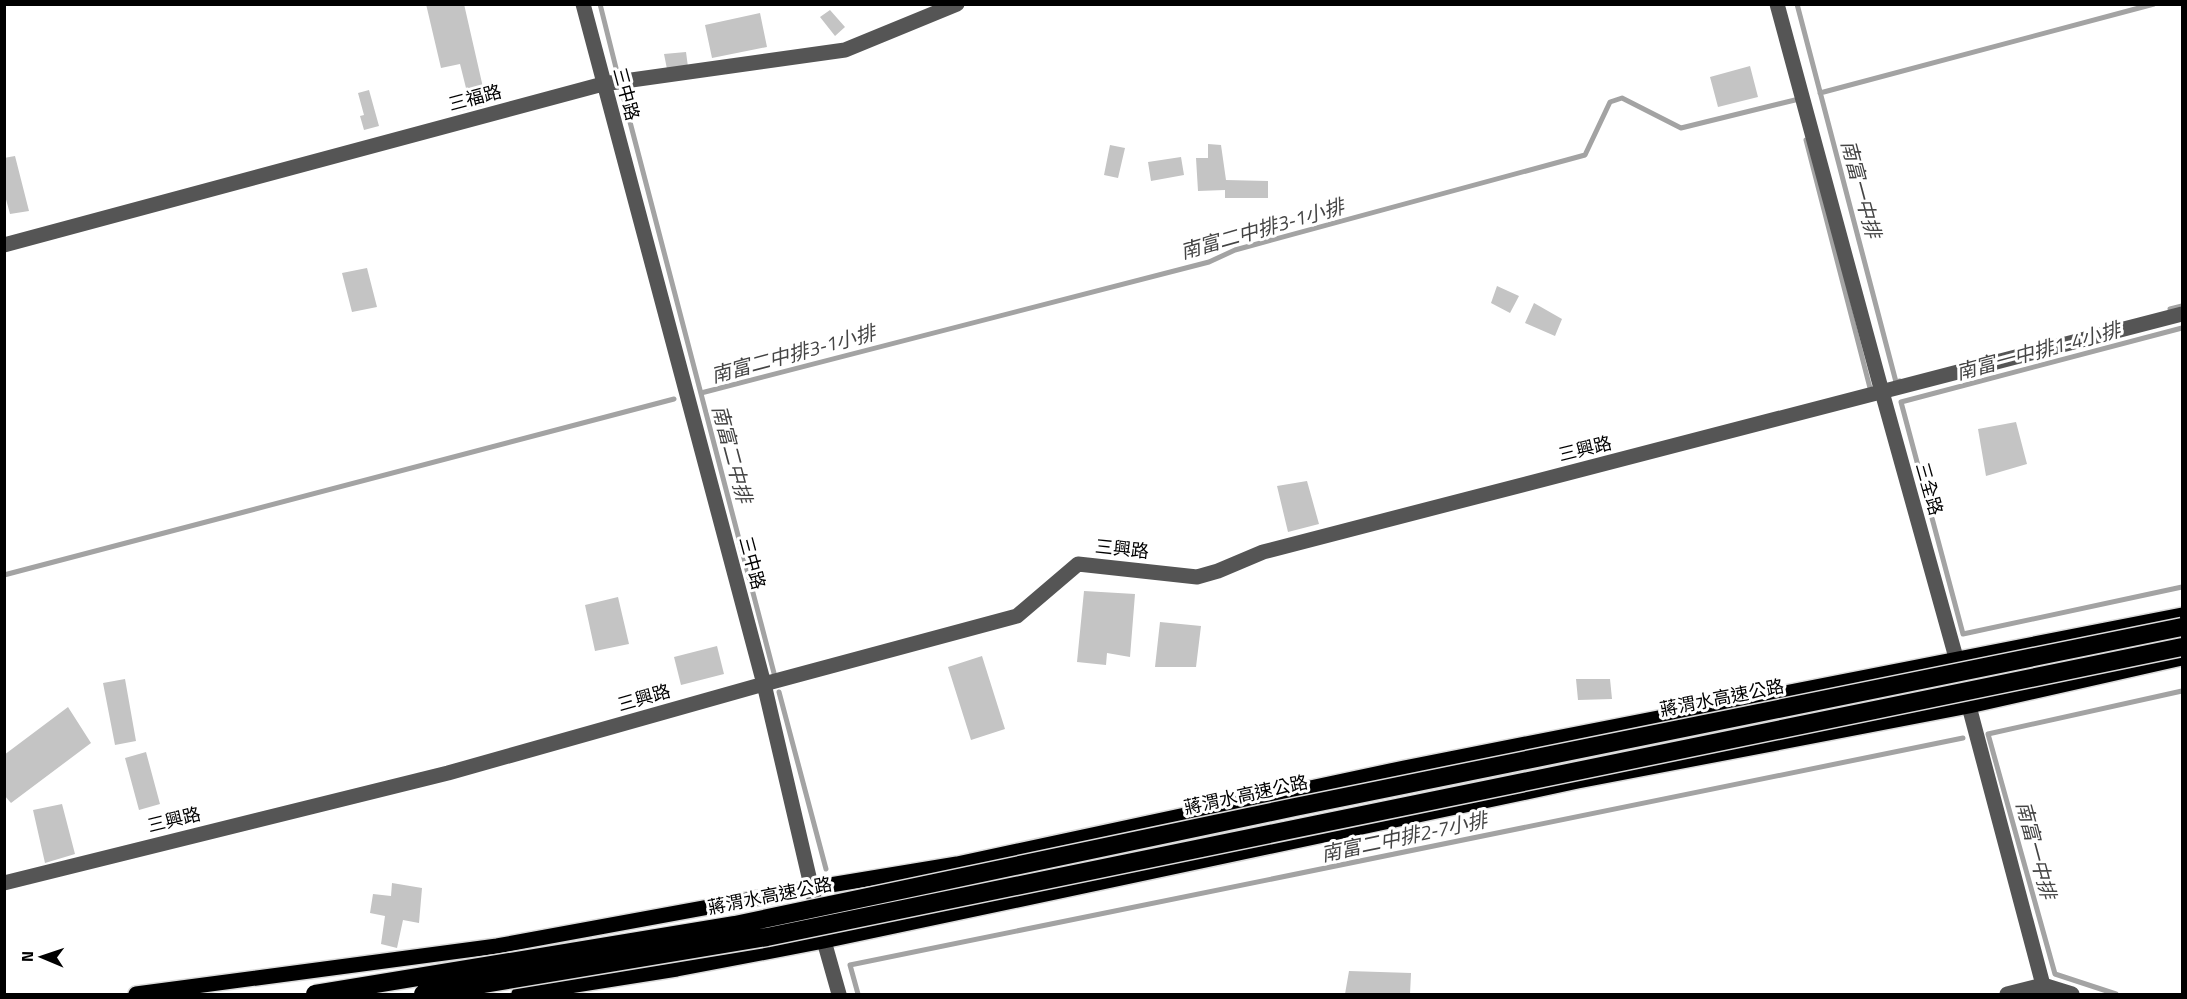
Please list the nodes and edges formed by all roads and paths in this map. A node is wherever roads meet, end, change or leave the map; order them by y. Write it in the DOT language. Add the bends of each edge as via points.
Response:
graph roads {
  1 [pos="583,4"];
  2 [pos="957,4"];
  3 [pos="1778,4"];
  4 [pos="603,84"];
  5 [pos="4,245"];
  6 [pos="2182,314"];
  7 [pos="1882,393"];
  8 [pos="2182,615"];
  9 [pos="2182,627"];
  10 [pos="2182,647"];
  11 [pos="2182,658"];
  12 [pos="1957,660"];
  13 [pos="764,684"];
  14 [pos="1969,706"];
  15 [pos="4,883"];
  16 [pos="812,888"];
  17 [pos="824,940"];
  18 [pos="2043,985"];
  19 [pos="136,994"];
  20 [pos="315,994"];
  21 [pos="423,994"];
  22 [pos="519,994"];
  23 [pos="839,994"];
  24 [pos="2007,994"];
  25 [pos="2072,994"];
  1 -- 4 [label="street, 三中路"];
  2 -- 4 [label="street, 三福路" via="845,50"];
  3 -- 7 [label="street, 三全路"];
  4 -- 5 [label="street, 三福路"];
  4 -- 13 [label="street, 三中路"];
  6 -- 7 [label="street, 三興路"];
  7 -- 12 [label="street, 三全路"];
  7 -- 13 [label="street, 三興路" via="1263,552 1197,577 1078,564 1017,616"];
  8 -- 12 [label="main road"];
  9 -- 20 [label="highway, 蔣渭水高速公路, bridge" via="1225,821 735,925"];
  10 -- 21 [label="highway, bridge" via="767,937"];
  11 -- 14 [label="main road"];
  12 -- 14 [label="street, 三全路"];
  12 -- 16 [label="main road" via="1404,768 957,864"];
  13 -- 15 [label="street, 三興路" via="448,773"];
  13 -- 16 [label="street, 三中路"];
  14 -- 17 [label="main road" via="1578,782"];
  14 -- 18 [label="street, 三全路"];
  16 -- 17 [label="street, 三中路"];
  16 -- 19 [label="main road" via="497,946"];
  17 -- 22 [label="main road"];
  17 -- 23 [label="street, 三中路"];
  18 -- 24 [label="street"];
  18 -- 25 [label="street"];
}
